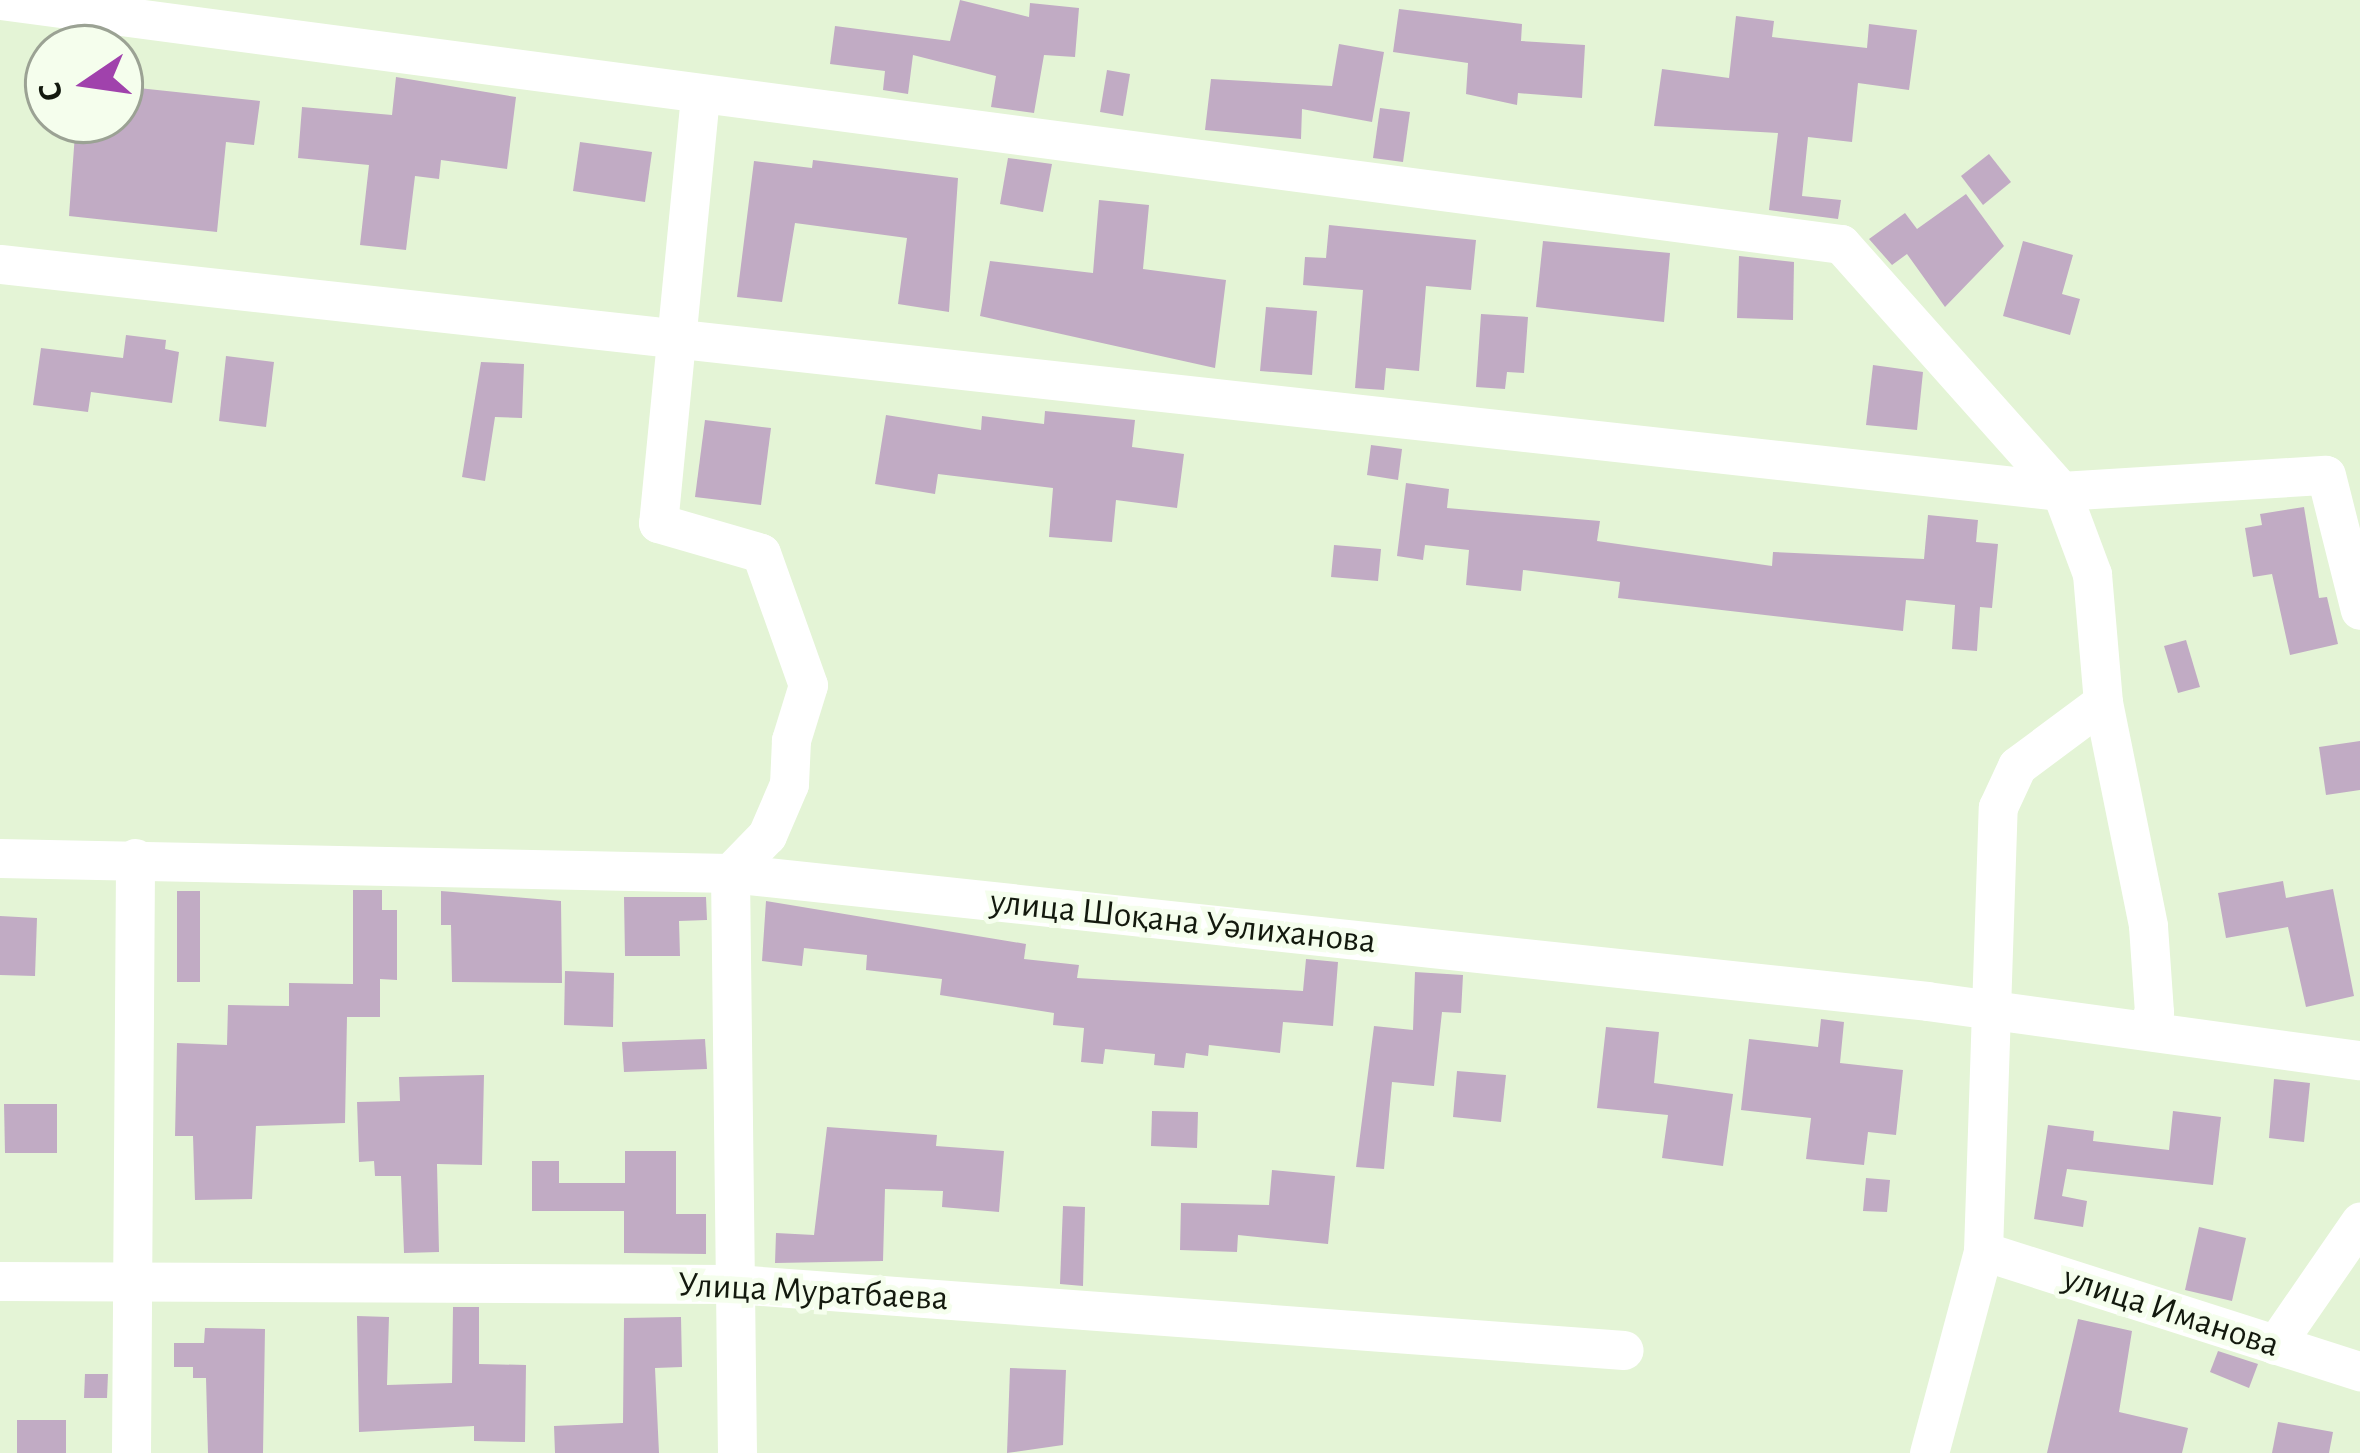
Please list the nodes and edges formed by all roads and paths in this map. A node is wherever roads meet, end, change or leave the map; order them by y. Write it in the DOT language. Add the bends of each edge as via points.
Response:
graph roads {
  1 [pos="0,0"];
  2 [pos="700,96"];
  3 [pos="0,264"];
  4 [pos="675,343"];
  5 [pos="2061,491"];
  6 [pos="2360,610"];
  7 [pos="2103,702"];
  8 [pos="0,858"];
  9 [pos="135,858"];
  10 [pos="730,873"];
  11 [pos="1989,1012"];
  12 [pos="2145,1030"];
  13 [pos="2360,1060"];
  14 [pos="2360,1222"];
  15 [pos="1983,1251"];
  16 [pos="0,1281"];
  17 [pos="131,1282"];
  18 [pos="735,1284"];
  19 [pos="2275,1346"];
  20 [pos="1624,1350"];
  21 [pos="2360,1371"];
  22 [pos="131,1453"];
  23 [pos="737,1453"];
  24 [pos="1929,1453"];
  1 -- 2 [label="street"];
  2 -- 4 [label="street"];
  2 -- 5 [label="street" via="1841,244"];
  3 -- 4 [label="street"];
  4 -- 5 [label="street"];
  4 -- 10 [label="street" via="658,524 761,553 808,685 791,740 789,784 767,835"];
  5 -- 6 [label="street" via="2326,476"];
  5 -- 7 [label="street" via="2092,574"];
  7 -- 11 [label="street" via="2018,766 1998,807"];
  7 -- 12 [label="street" via="2152,959 2154,1012"];
  8 -- 9 [label="street, улица Шоқана Уәлиханова"];
  9 -- 10 [label="street, улица Шоқана Уәлиханова"];
  9 -- 17 [label="street"];
  10 -- 11 [label="street, улица Шоқана Уәлиханова"];
  10 -- 18 [label="street"];
  11 -- 12 [label="street, улица Шоқана Уәлиханова"];
  11 -- 15 [label="street" via="1994,1053"];
  12 -- 13 [label="street, улица Шоқана Уәлиханова"];
  14 -- 19 [label="street"];
  15 -- 19 [label="street, улица Иманова"];
  15 -- 24 [label="street"];
  16 -- 17 [label="street, Улица Муратбаева"];
  17 -- 18 [label="street, Улица Муратбаева"];
  17 -- 22 [label="street"];
  18 -- 20 [label="street, Улица Муратбаева"];
  18 -- 23 [label="street"];
  19 -- 21 [label="street, улица Иманова"];
}
